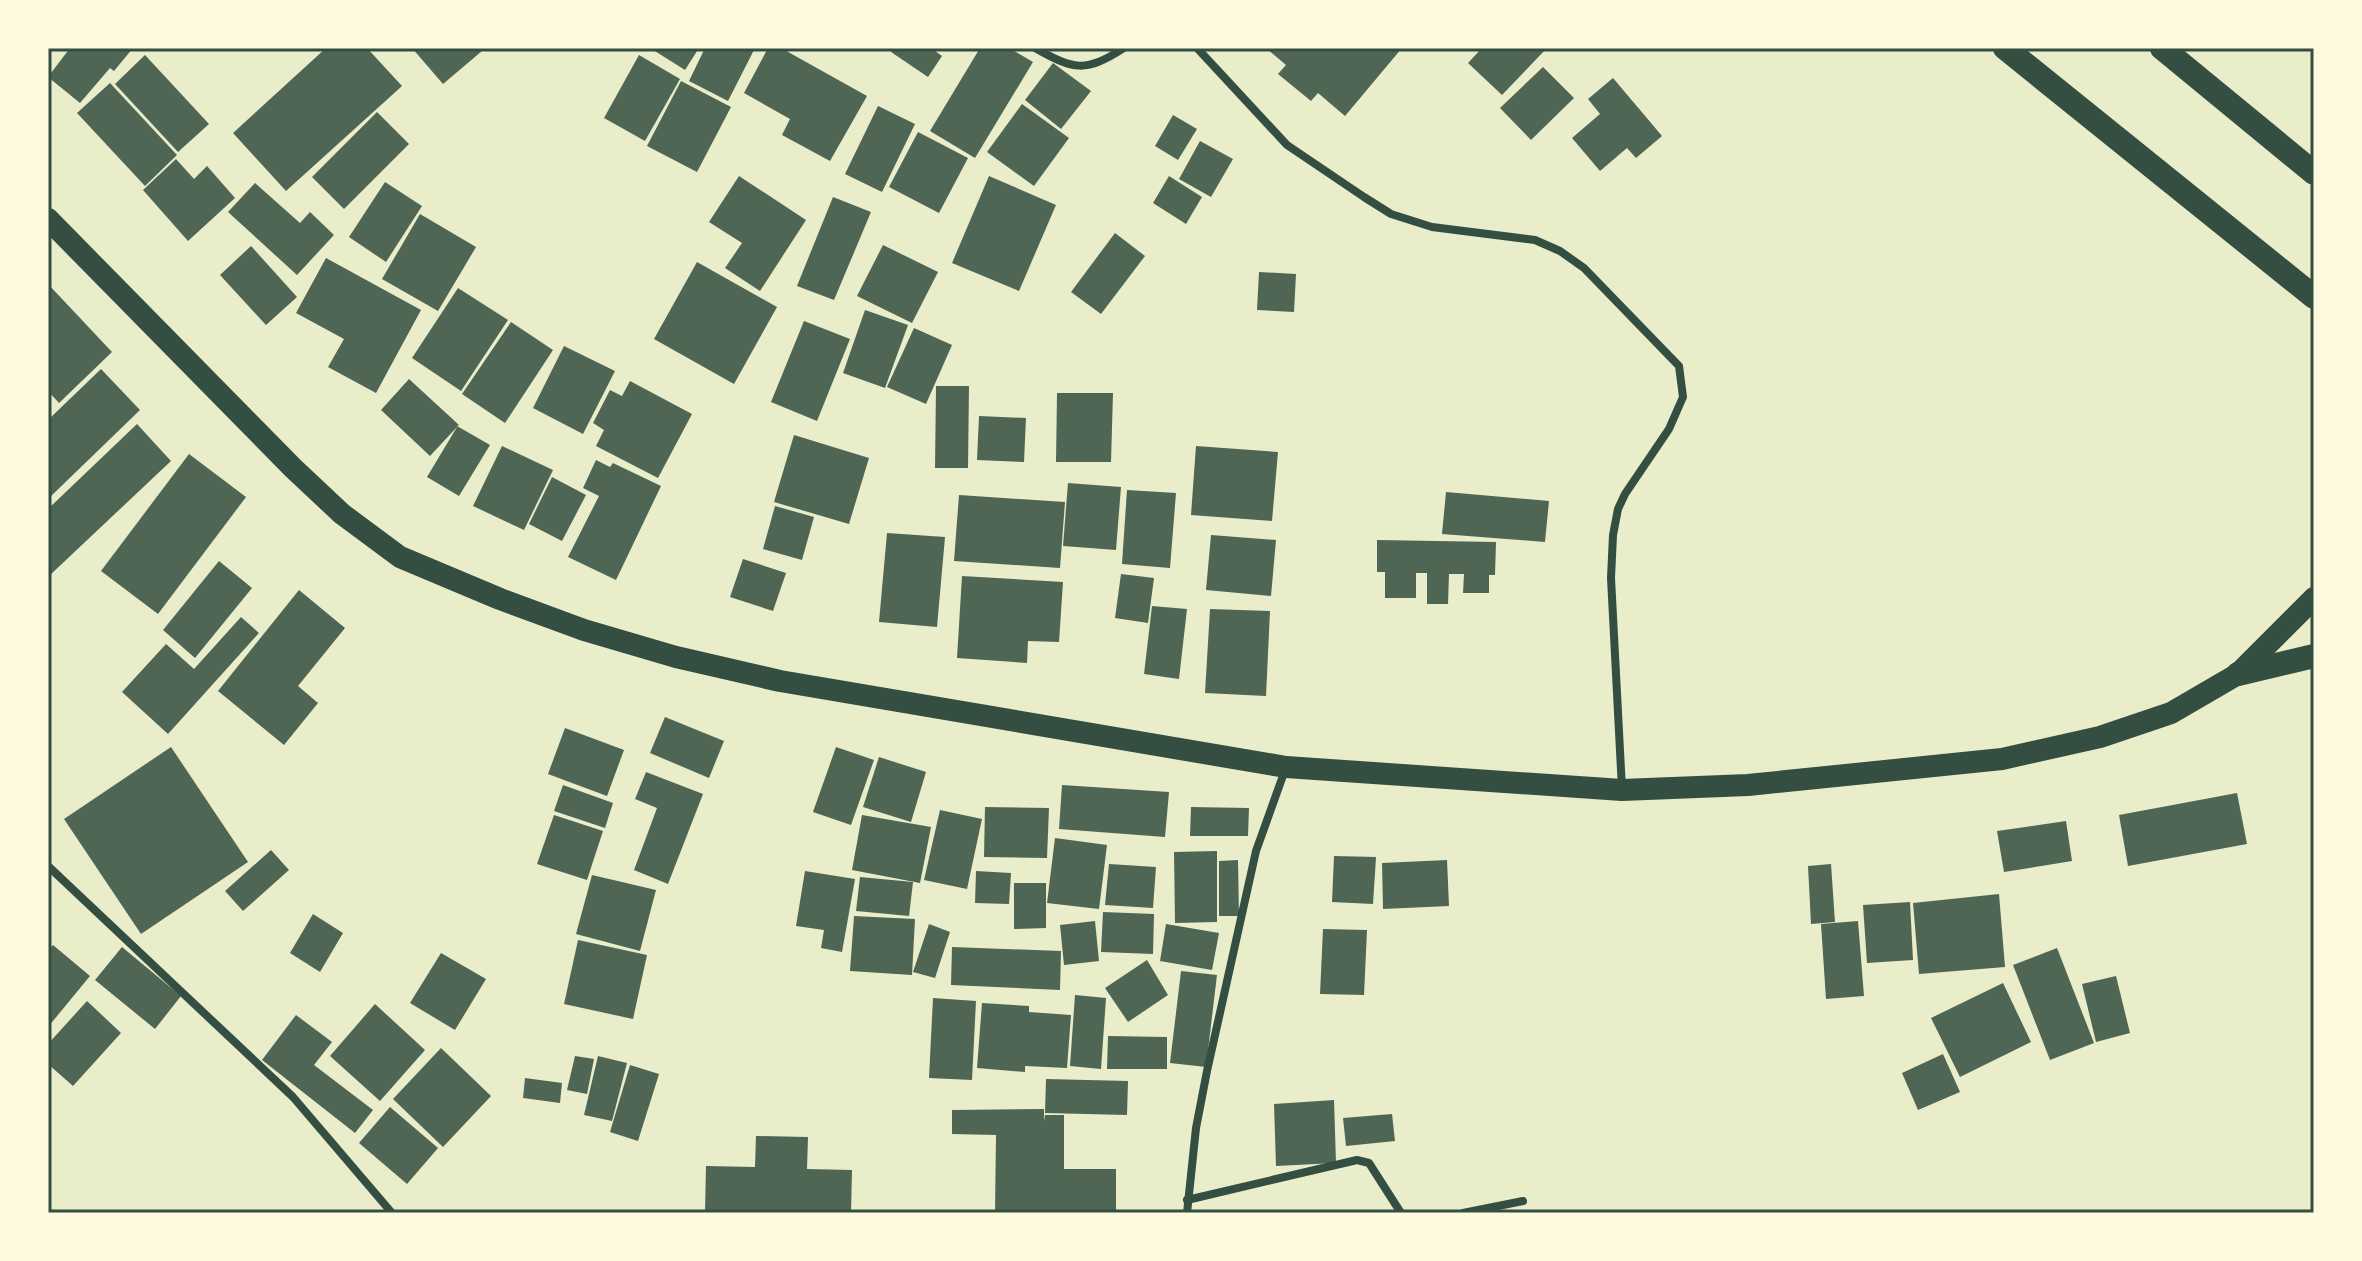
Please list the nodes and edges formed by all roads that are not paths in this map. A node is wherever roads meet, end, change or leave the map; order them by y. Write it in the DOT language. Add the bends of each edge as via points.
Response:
graph roads {
  1 [pos="1035,48"];
  2 [pos="1124,48"];
  3 [pos="1197,48"];
  4 [pos="2005,48"];
  5 [pos="2162,48"];
  6 [pos="2310,170"];
  7 [pos="48,219"];
  8 [pos="2314,297"];
  9 [pos="2314,598"];
  10 [pos="2314,656"];
  11 [pos="2238,674"];
  12 [pos="1286,767"];
  13 [pos="1622,790"];
  14 [pos="48,866"];
  15 [pos="1187,1200"];
  16 [pos="1523,1201"];
  17 [pos="392,1213"];
  18 [pos="1187,1213"];
  19 [pos="1401,1213"];
  20 [pos="1463,1213"];
  1 -- 2 [label="street" via="1075,67 1100,64"];
  3 -- 13 [label="street" via="1287,145 1364,197 1391,214 1432,227 1535,240 1560,251 1584,268 1679,366 1683,397 1669,429 1625,494 1613,535"];
  4 -- 8 [label="highway"];
  5 -- 6 [label="highway"];
  7 -- 12 [label="highway" via="293,468 342,514 400,557 584,630 676,657 780,681"];
  9 -- 11 [label="highway"];
  10 -- 11 [label="highway"];
  11 -- 13 [label="highway" via="2171,713 2132,728 2002,759 1775,783"];
  12 -- 13 [label="highway"];
  12 -- 15 [label="street" via="1256,851 1201,1099"];
  14 -- 17 [label="street" via="293,1097"];
  15 -- 18 [label="street"];
  15 -- 19 [label="street" via="1357,1160 1369,1163"];
  16 -- 20 [label="street"];
}
